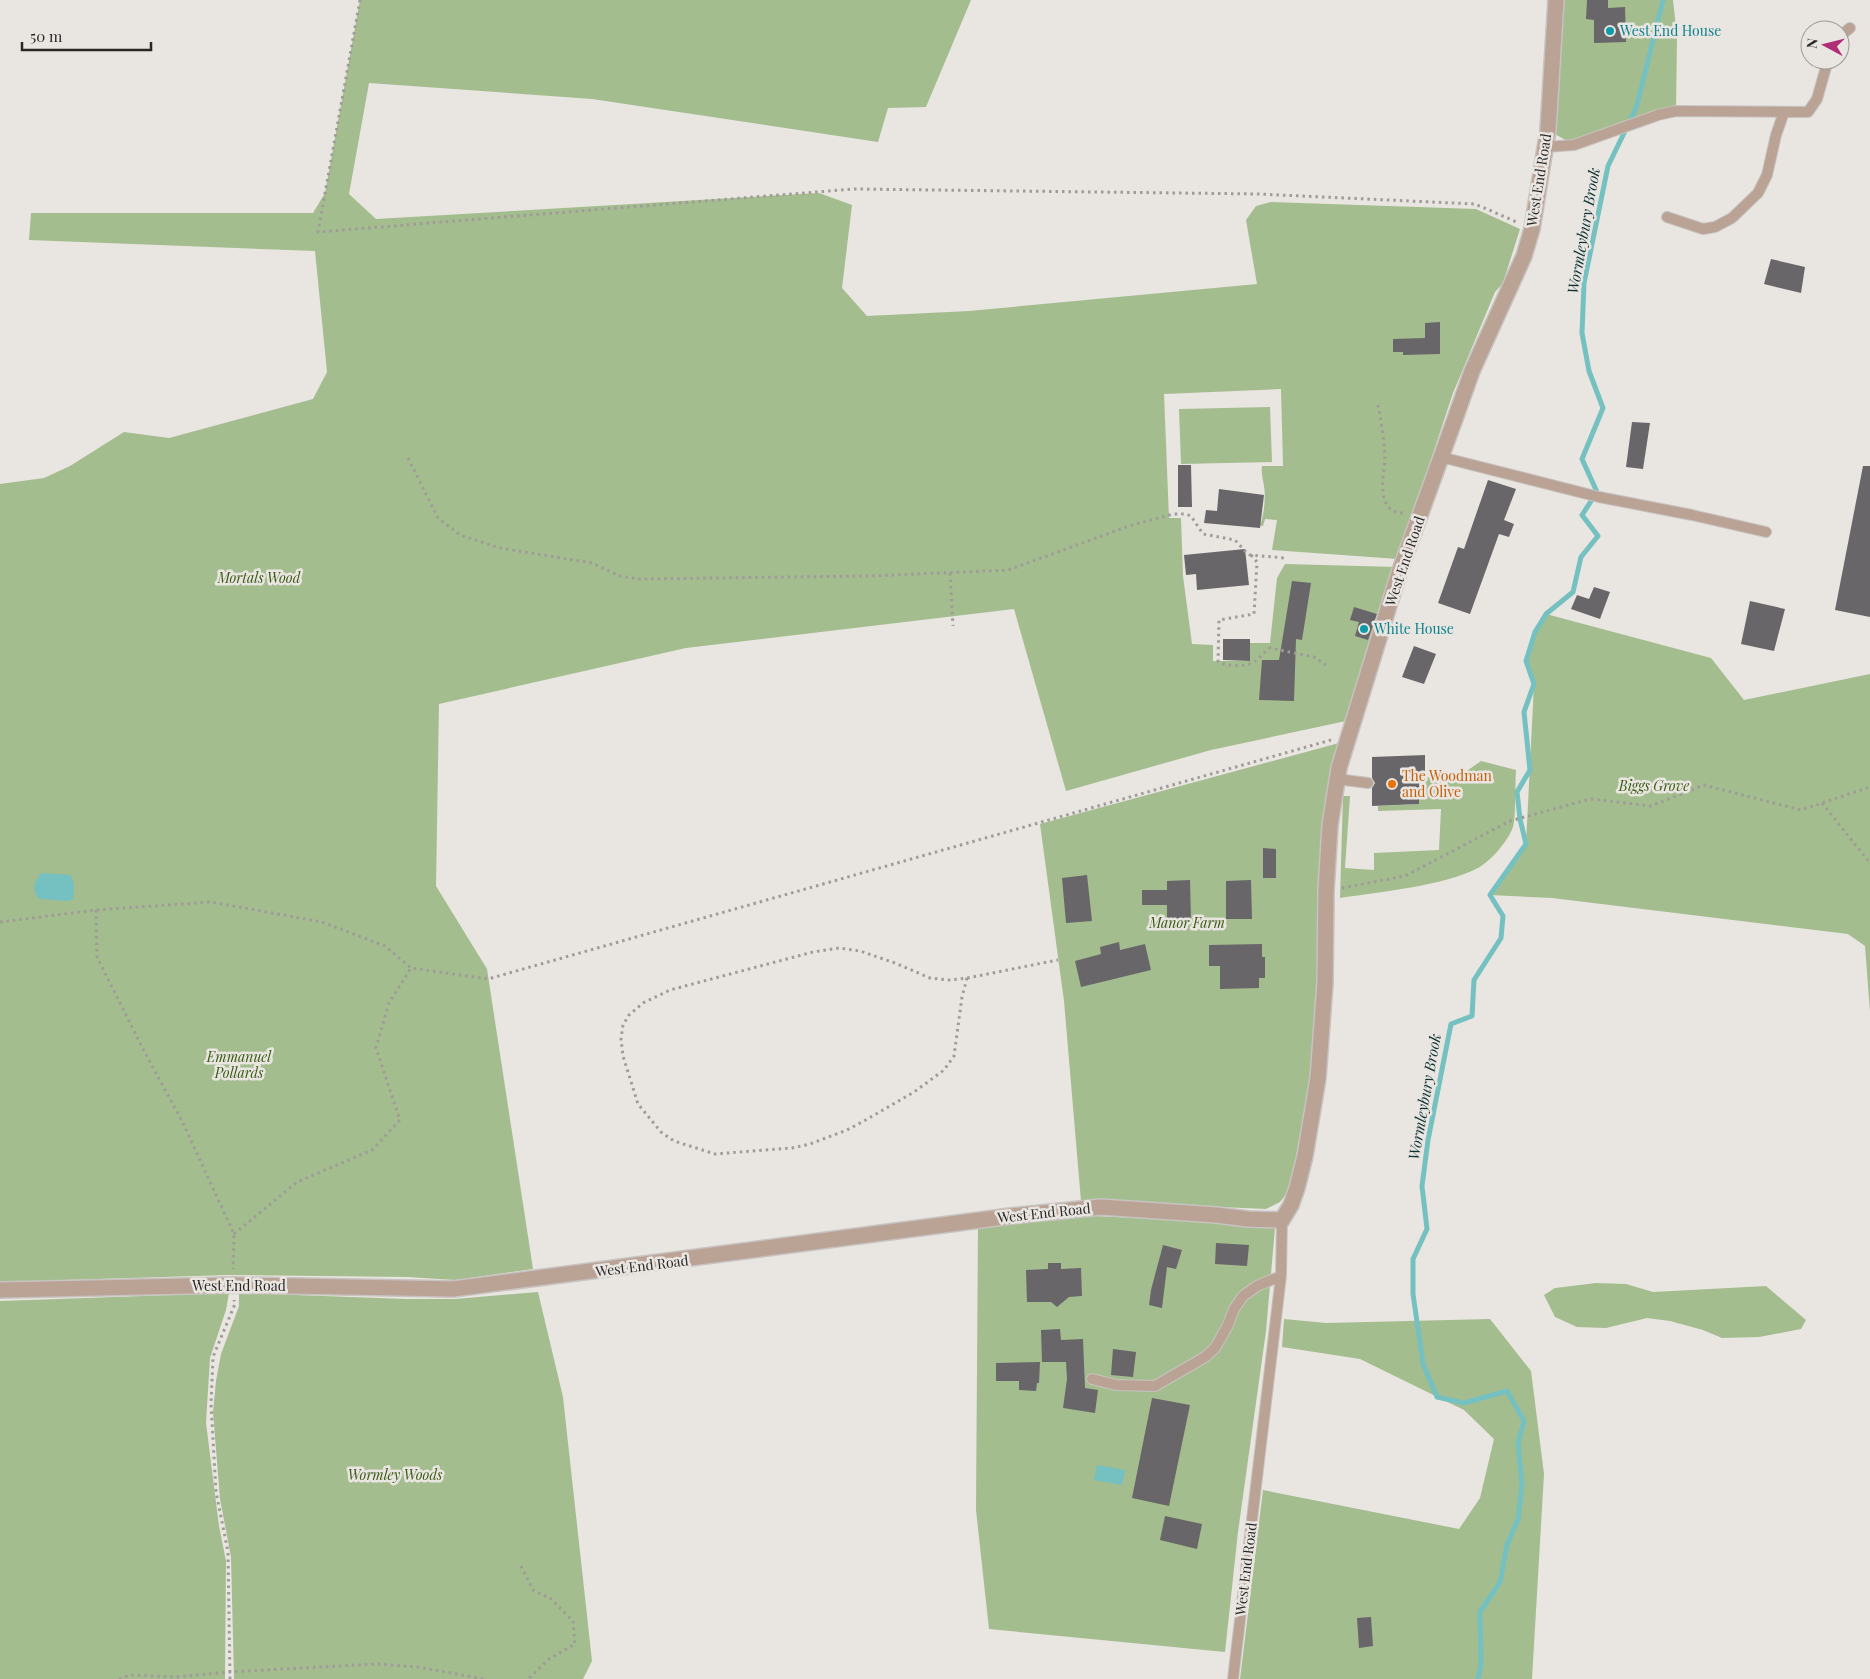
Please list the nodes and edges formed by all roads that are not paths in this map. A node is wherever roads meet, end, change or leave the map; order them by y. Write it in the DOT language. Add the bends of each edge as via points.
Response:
graph roads {
  1 [pos="1556,0"];
  2 [pos="1825,70"];
  3 [pos="1784,112"];
  4 [pos="1545,147"];
  5 [pos="1667,217"];
  6 [pos="1441,457"];
  7 [pos="1766,532"];
  8 [pos="1337,778"];
  9 [pos="1368,783"];
  10 [pos="1282,1220"];
  11 [pos="1281,1276"];
  12 [pos="0,1290"];
  13 [pos="1092,1379"];
  14 [pos="1233,1679"];
  1 -- 4 [label="street, West End Road"];
  2 -- 3 [label="lane" via="1817,99 1808,112"];
  3 -- 4 [label="lane" via="1676,111 1574,145"];
  3 -- 5 [label="lane" via="1763,184 1732,218 1703,229"];
  4 -- 6 [label="street, West End Road" via="1532,229 1524,256 1472,371"];
  6 -- 7 [label="lane" via="1599,498"];
  6 -- 8 [label="street, West End Road" via="1400,573"];
  8 -- 9 [label="lane"];
  8 -- 10 [label="street, West End Road" via="1330,825 1318,1078 1297,1188"];
  10 -- 11 [label="lane, West End Road"];
  10 -- 12 [label="street, West End Road" via="1101,1207 454,1289 234,1285"];
  11 -- 13 [label="lane" via="1243,1296 1215,1348 1205,1357 1155,1386 1116,1385"];
  11 -- 14 [label="lane, West End Road"];
}
